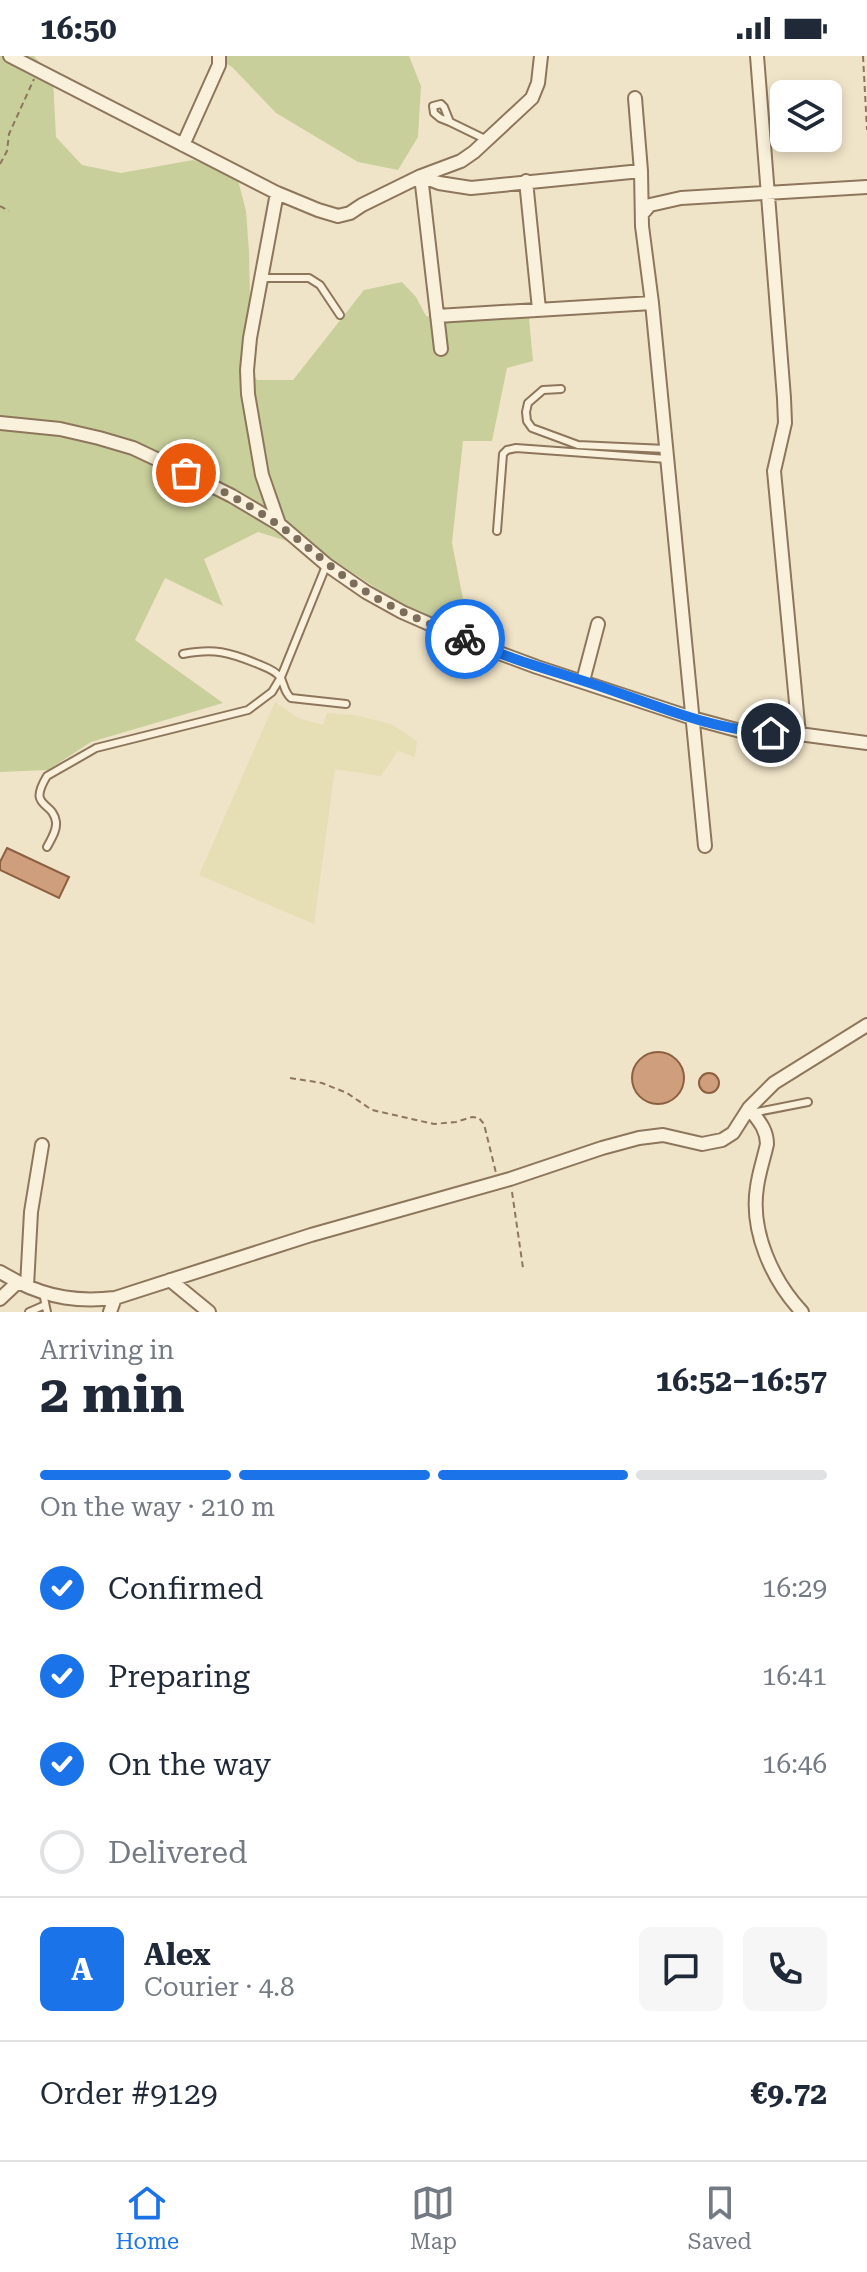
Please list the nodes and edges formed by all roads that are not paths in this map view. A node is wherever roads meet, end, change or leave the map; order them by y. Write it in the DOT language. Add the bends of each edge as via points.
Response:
graph roads {
  1 [pos="10,56"];
  2 [pos="219,56"];
  3 [pos="541,56"];
  4 [pos="757,56"];
  5 [pos="635,98"];
  6 [pos="450,122"];
  7 [pos="487,140"];
  8 [pos="183,145"];
  9 [pos="641,171"];
  10 [pos="421,176"];
  11 [pos="526,181"];
  12 [pos="867,187"];
  13 [pos="277,193"];
  14 [pos="767,195"];
  15 [pos="642,214"];
  16 [pos="261,278"];
  17 [pos="652,303"];
  18 [pos="539,309"];
  19 [pos="340,315"];
  20 [pos="437,316"];
  21 [pos="441,349"];
  22 [pos="561,389"];
  23 [pos="0,423"];
  24 [pos="666,454"];
  25 [pos="279,524"];
  26 [pos="497,531"];
  27 [pos="327,565"];
  28 [pos="598,624"];
  29 [pos="183,654"];
  30 [pos="281,677"];
  31 [pos="583,681"];
  32 [pos="346,704"];
  33 [pos="692,718"];
  34 [pos="799,734"];
  35 [pos="867,743"];
  36 [pos="705,846"];
  37 [pos="47,847"];
  38 [pos="867,1025"];
  39 [pos="808,1102"];
  40 [pos="750,1110"];
  41 [pos="42,1145"];
  42 [pos="0,1272"];
  43 [pos="170,1280"];
  44 [pos="22,1284"];
  45 [pos="115,1298"];
  46 [pos="0,1299"];
  47 [pos="45,1303"];
  48 [pos="29,1312"];
  49 [pos="110,1312"];
  50 [pos="209,1312"];
  51 [pos="802,1312"];
  1 -- 8 [label="street"];
  2 -- 8 [label="street"];
  3 -- 7 [label="street" via="532,98"];
  4 -- 14 [label="street"];
  5 -- 9 [label="street"];
  6 -- 7 [label="lane"];
  7 -- 10 [label="street" via="461,161"];
  8 -- 13 [label="street"];
  9 -- 11 [label="street"];
  9 -- 15 [label="street"];
  10 -- 11 [label="street" via="471,188"];
  10 -- 13 [label="street" via="338,216"];
  10 -- 20 [label="street"];
  11 -- 18 [label="street"];
  12 -- 14 [label="street"];
  13 -- 16 [label="street"];
  14 -- 15 [label="street" via="681,198 650,205"];
  14 -- 34 [label="street" via="785,423 774,471"];
  15 -- 17 [label="street"];
  16 -- 19 [label="lane" via="309,278"];
  16 -- 25 [label="street" via="250,338 248,394 262,475"];
  17 -- 18 [label="street"];
  17 -- 24 [label="street"];
  18 -- 20 [label="street"];
  20 -- 21 [label="street"];
  22 -- 24 [label="lane" via="543,390 528,403 532,428 578,445"];
  23 -- 25 [label="street" via="60,429 133,448"];
  24 -- 26 [label="lane" via="507,450"];
  24 -- 33 [label="street"];
  25 -- 27 [label="street"];
  27 -- 30 [label="lane"];
  27 -- 31 [label="street" via="402,612"];
  28 -- 31 [label="street"];
  29 -- 30 [label="lane" via="220,651"];
  30 -- 32 [label="lane" via="291,698"];
  30 -- 37 [label="lane" via="272,692 248,710 96,748 47,776 39,797 56,822"];
  31 -- 33 [label="street"];
  33 -- 34 [label="street" via="744,732"];
  33 -- 36 [label="street"];
  34 -- 35 [label="street"];
  38 -- 40 [label="street" via="774,1083"];
  39 -- 40 [label="lane"];
  40 -- 43 [label="street" via="733,1133 713,1143 652,1135"];
  40 -- 51 [label="street" via="767,1137 755,1205 760,1238 789,1299"];
  41 -- 44 [label="street"];
  42 -- 44 [label="street"];
  43 -- 45 [label="street"];
  43 -- 50 [label="street"];
  44 -- 46 [label="street"];
  44 -- 47 [label="street"];
  45 -- 47 [label="street"];
  45 -- 49 [label="street"];
  47 -- 48 [label="lane"];
}
